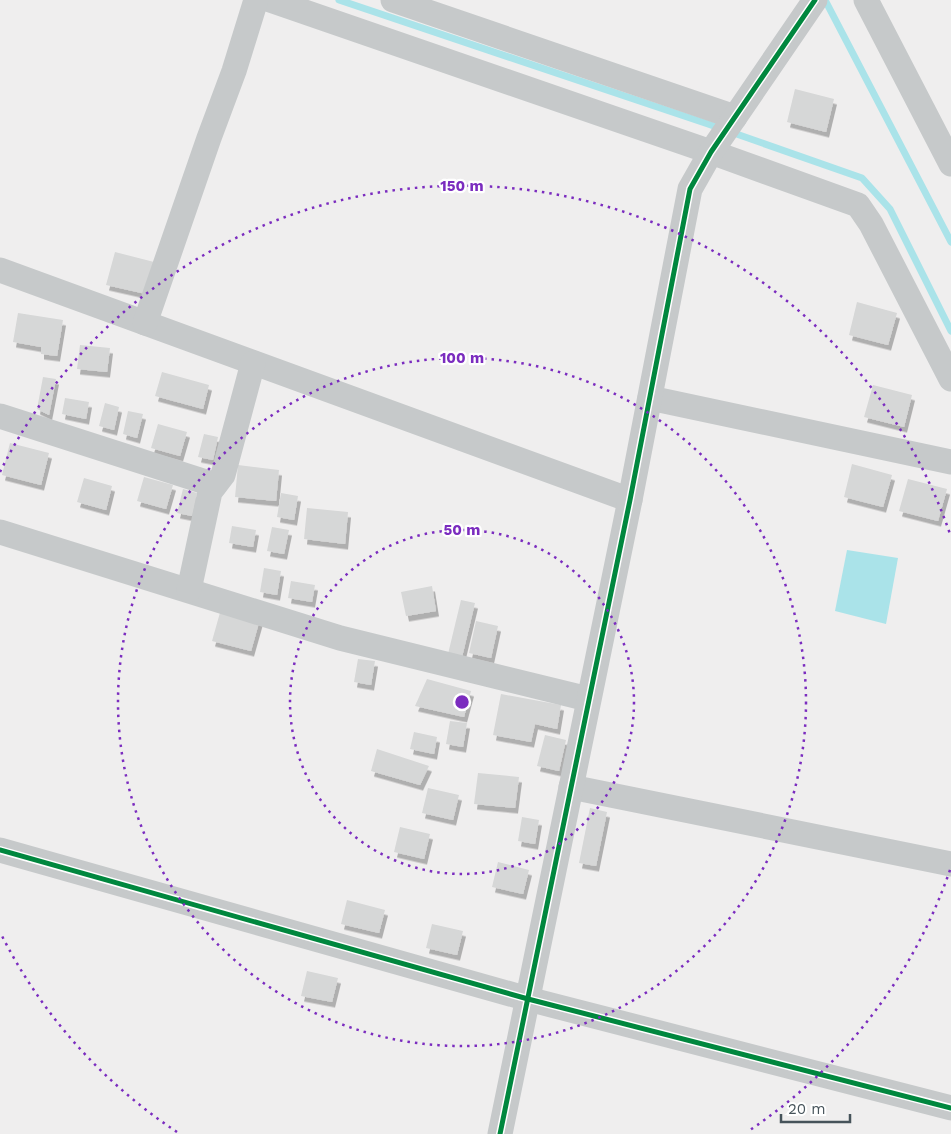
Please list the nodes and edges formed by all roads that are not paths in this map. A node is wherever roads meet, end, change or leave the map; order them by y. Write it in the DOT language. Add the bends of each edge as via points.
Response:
graph roads {
  1 [pos="256,0"];
  2 [pos="270,0"];
  3 [pos="393,0"];
  4 [pos="866,0"];
  5 [pos="812,5"];
  6 [pos="735,117"];
  7 [pos="711,152"];
  8 [pos="951,164"];
  9 [pos="0,270"];
  10 [pos="145,323"];
  11 [pos="254,363"];
  12 [pos="951,379"];
  13 [pos="650,398"];
  14 [pos="0,416"];
  15 [pos="951,462"];
  16 [pos="215,485"];
  17 [pos="630,500"];
  18 [pos="0,532"];
  19 [pos="189,590"];
  20 [pos="588,699"];
  21 [pos="571,787"];
  22 [pos="0,850"];
  23 [pos="951,864"];
  24 [pos="528,999"];
  25 [pos="951,1108"];
  26 [pos="500,1134"];
  1 -- 10 [label="street" via="234,72"];
  2 -- 7 [label="street"];
  3 -- 6 [label="street"];
  4 -- 8 [label="street"];
  5 -- 6 [label="street"];
  6 -- 7 [label="street"];
  7 -- 12 [label="street" via="858,205 871,224"];
  7 -- 13 [label="street" via="690,189"];
  9 -- 10 [label="street"];
  10 -- 11 [label="street"];
  11 -- 16 [label="street" via="223,475"];
  11 -- 17 [label="street"];
  13 -- 15 [label="street"];
  13 -- 17 [label="street"];
  14 -- 16 [label="street"];
  16 -- 19 [label="street" via="210,492"];
  17 -- 20 [label="street"];
  18 -- 19 [label="street"];
  19 -- 20 [label="street" via="340,638"];
  20 -- 21 [label="street"];
  21 -- 23 [label="street"];
  21 -- 24 [label="street"];
  22 -- 24 [label="street"];
  24 -- 25 [label="street"];
  24 -- 26 [label="street"];
}
